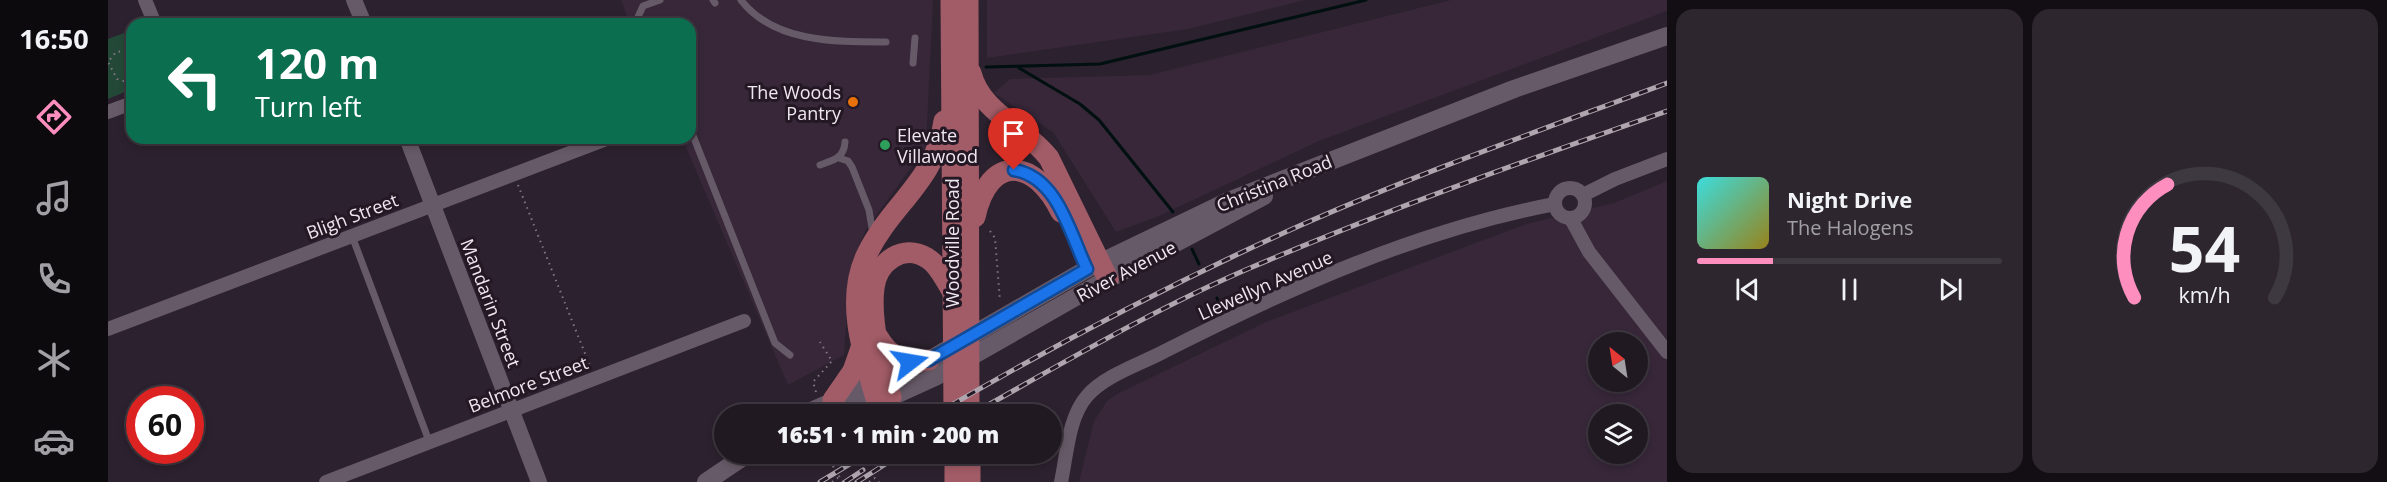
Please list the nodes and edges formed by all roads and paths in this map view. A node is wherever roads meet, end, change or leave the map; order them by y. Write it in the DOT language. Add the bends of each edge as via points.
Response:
graph roads {
  1 [pos="145,0"];
  2 [pos="354,0"];
  3 [pos="660,0"];
  4 [pos="741,0"];
  5 [pos="951,0"];
  6 [pos="968,0"];
  7 [pos="152,18"];
  8 [pos="362,18"];
  9 [pos="638,18"];
  10 [pos="1667,29"];
  11 [pos="1667,36"];
  12 [pos="915,38"];
  13 [pos="886,42"];
  14 [pos="1637,44"];
  15 [pos="126,50"];
  16 [pos="913,63"];
  17 [pos="960,68"];
  18 [pos="126,80"];
  19 [pos="126,104"];
  20 [pos="108,112"];
  21 [pos="845,142"];
  22 [pos="696,143"];
  23 [pos="409,144"];
  24 [pos="593,144"];
  25 [pos="839,158"];
  26 [pos="1667,159"];
  27 [pos="820,165"];
  28 [pos="514,174"];
  29 [pos="1583,195"];
  30 [pos="1555,204"];
  31 [pos="432,205"];
  32 [pos="1571,219"];
  33 [pos="352,236"];
  34 [pos="874,240"];
  35 [pos="969,244"];
  36 [pos="1097,274"];
  37 [pos="953,291"];
  38 [pos="744,321"];
  39 [pos="108,329"];
  40 [pos="960,329"];
  41 [pos="820,342"];
  42 [pos="869,342"];
  43 [pos="1667,352"];
  44 [pos="790,355"];
  45 [pos="929,360"];
  46 [pos="595,377"];
  47 [pos="879,396"];
  48 [pos="829,402"];
  49 [pos="955,404"];
  50 [pos="968,404"];
  51 [pos="511,409"];
  52 [pos="429,441"];
  53 [pos="739,464"];
  54 [pos="836,464"];
  55 [pos="839,477"];
  56 [pos="326,482"];
  57 [pos="539,482"];
  58 [pos="706,482"];
  59 [pos="832,482"];
  60 [pos="843,482"];
  61 [pos="869,482"];
  62 [pos="879,482"];
  63 [pos="1061,482"];
  1 -- 7 [label="street"];
  2 -- 8 [label="street"];
  3 -- 9 [label="lane" via="643,6"];
  4 -- 13 [label="lane" via="748,10 775,27 805,38"];
  5 -- 17 [label="main road, Woodville Road"];
  6 -- 17 [label="main road, Woodville Road"];
  10 -- 14 [label="main road, Christina Road"];
  11 -- 14 [label="main road, Christina Road"];
  12 -- 16 [label="lane"];
  14 -- 36 [label="main road, Christina Road" via="1226,201"];
  15 -- 18 [label="path" via="108,62 117,79"];
  17 -- 34 [label="main road" via="932,162 912,194"];
  17 -- 35 [label="main road, Woodville Road"];
  17 -- 36 [label="main road" via="996,112 1040,146 1048,158"];
  17 -- 37 [label="main road, Woodville Road"];
  19 -- 20 [label="street"];
  21 -- 25 [label="lane"];
  22 -- 44 [label="lane" via="775,343"];
  23 -- 31 [label="street, Mandarin Street"];
  24 -- 28 [label="street, Bligh Street"];
  25 -- 27 [label="lane"];
  25 -- 34 [label="lane" via="852,167 869,210"];
  26 -- 29 [label="street"];
  28 -- 31 [label="street, Bligh Street"];
  28 -- 46 [label="path"];
  29 -- 30 [label="street" via="1577,189 1563,189"];
  29 -- 32 [label="street" via="1584,210"];
  30 -- 32 [label="street" via="1562,216"];
  30 -- 63 [label="street, Llewellyn Avenue" via="1472,224 1347,268 1223,322 1110,379 1089,394 1078,411"];
  31 -- 33 [label="street, Bligh Street"];
  31 -- 51 [label="street, Mandarin Street"];
  32 -- 43 [label="street" via="1589,252"];
  33 -- 39 [label="street, Bligh Street"];
  33 -- 52 [label="lane"];
  34 -- 42 [label="main road" via="860,271 857,290"];
  35 -- 36 [label="main road" via="976,209 986,186 1003,172 1024,171 1049,190"];
  35 -- 40 [label="main road, Woodville Road"];
  36 -- 45 [label="main road, Christina Road"];
  36 -- 47 [label="main road, River Avenue" via="937,376"];
  37 -- 40 [label="main road, Woodville Road"];
  37 -- 42 [label="main road" via="928,258 908,253 890,258 874,286"];
  38 -- 46 [label="street, Belmore Street"];
  40 -- 49 [label="main road, Woodville Road"];
  40 -- 50 [label="main road, Woodville Road"];
  41 -- 48 [label="path" via="832,361 813,382"];
  42 -- 45 [label="main road" via="910,362"];
  42 -- 47 [label="main road"];
  42 -- 48 [label="main road"];
  45 -- 47 [label="main road, River Avenue"];
  46 -- 51 [label="street, Belmore Street"];
  47 -- 48 [label="main road, River Avenue"];
  51 -- 52 [label="street, Belmore Street"];
  51 -- 57 [label="street, Mandarin Street"];
  52 -- 56 [label="street, Belmore Street"];
  53 -- 58 [label="main road"];
  54 -- 55 [label="path" via="833,466"];
  55 -- 59 [label="path"];
  55 -- 60 [label="path"];
  61 -- 62 [label="path" via="875,478"];
}
